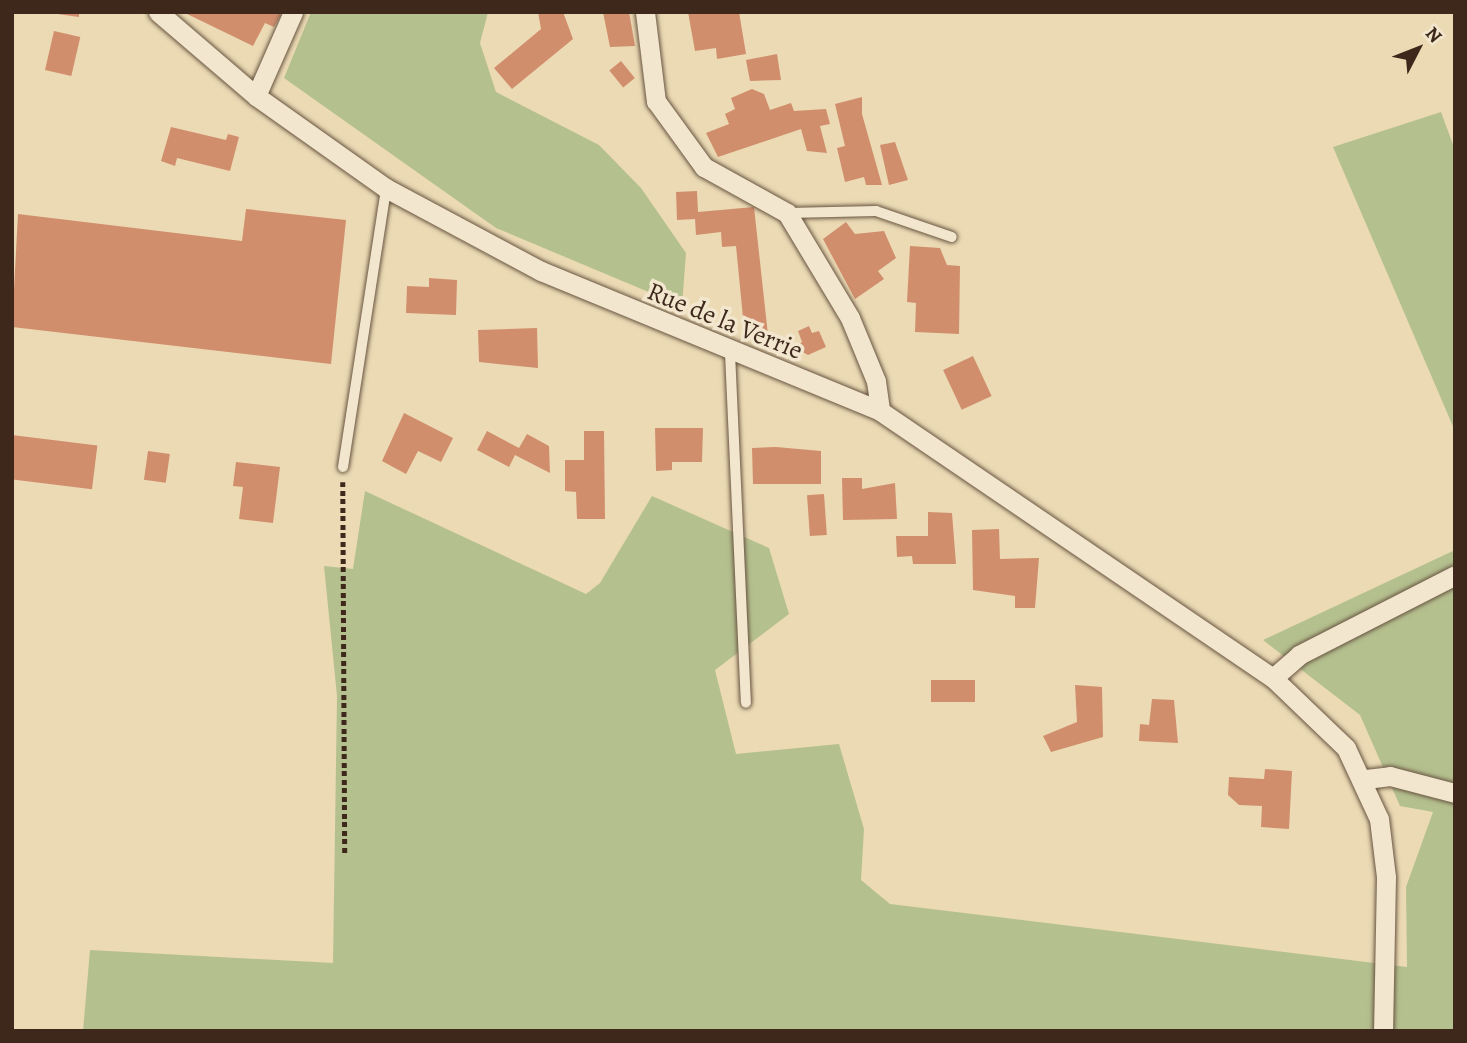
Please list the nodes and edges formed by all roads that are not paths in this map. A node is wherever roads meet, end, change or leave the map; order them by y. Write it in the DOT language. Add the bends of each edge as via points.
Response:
graph roads {
  1 [pos="158,12"];
  2 [pos="293,12"];
  3 [pos="645,12"];
  4 [pos="256,96"];
  5 [pos="386,188"];
  6 [pos="787,214"];
  7 [pos="952,237"];
  8 [pos="730,353"];
  9 [pos="880,411"];
  10 [pos="343,467"];
  11 [pos="1455,575"];
  12 [pos="1273,678"];
  13 [pos="746,703"];
  14 [pos="1366,779"];
  15 [pos="1455,793"];
  16 [pos="1383,1031"];
  1 -- 4 [label="street, Rue de la Verrie"];
  2 -- 4 [label="street"];
  3 -- 6 [label="street" via="656,101 704,167"];
  4 -- 5 [label="street, Rue de la Verrie"];
  5 -- 8 [label="street, Rue de la Verrie" via="541,271"];
  5 -- 10 [label="lane"];
  6 -- 7 [label="lane" via="876,211"];
  6 -- 9 [label="street" via="850,318 876,381"];
  8 -- 9 [label="street, Rue de la Verrie"];
  8 -- 13 [label="lane"];
  9 -- 12 [label="street, Rue de la Verrie"];
  11 -- 12 [label="street" via="1299,655"];
  12 -- 14 [label="street, Rue de la Verrie" via="1346,748"];
  14 -- 15 [label="street" via="1391,776"];
  14 -- 16 [label="street" via="1386,877"];
}
